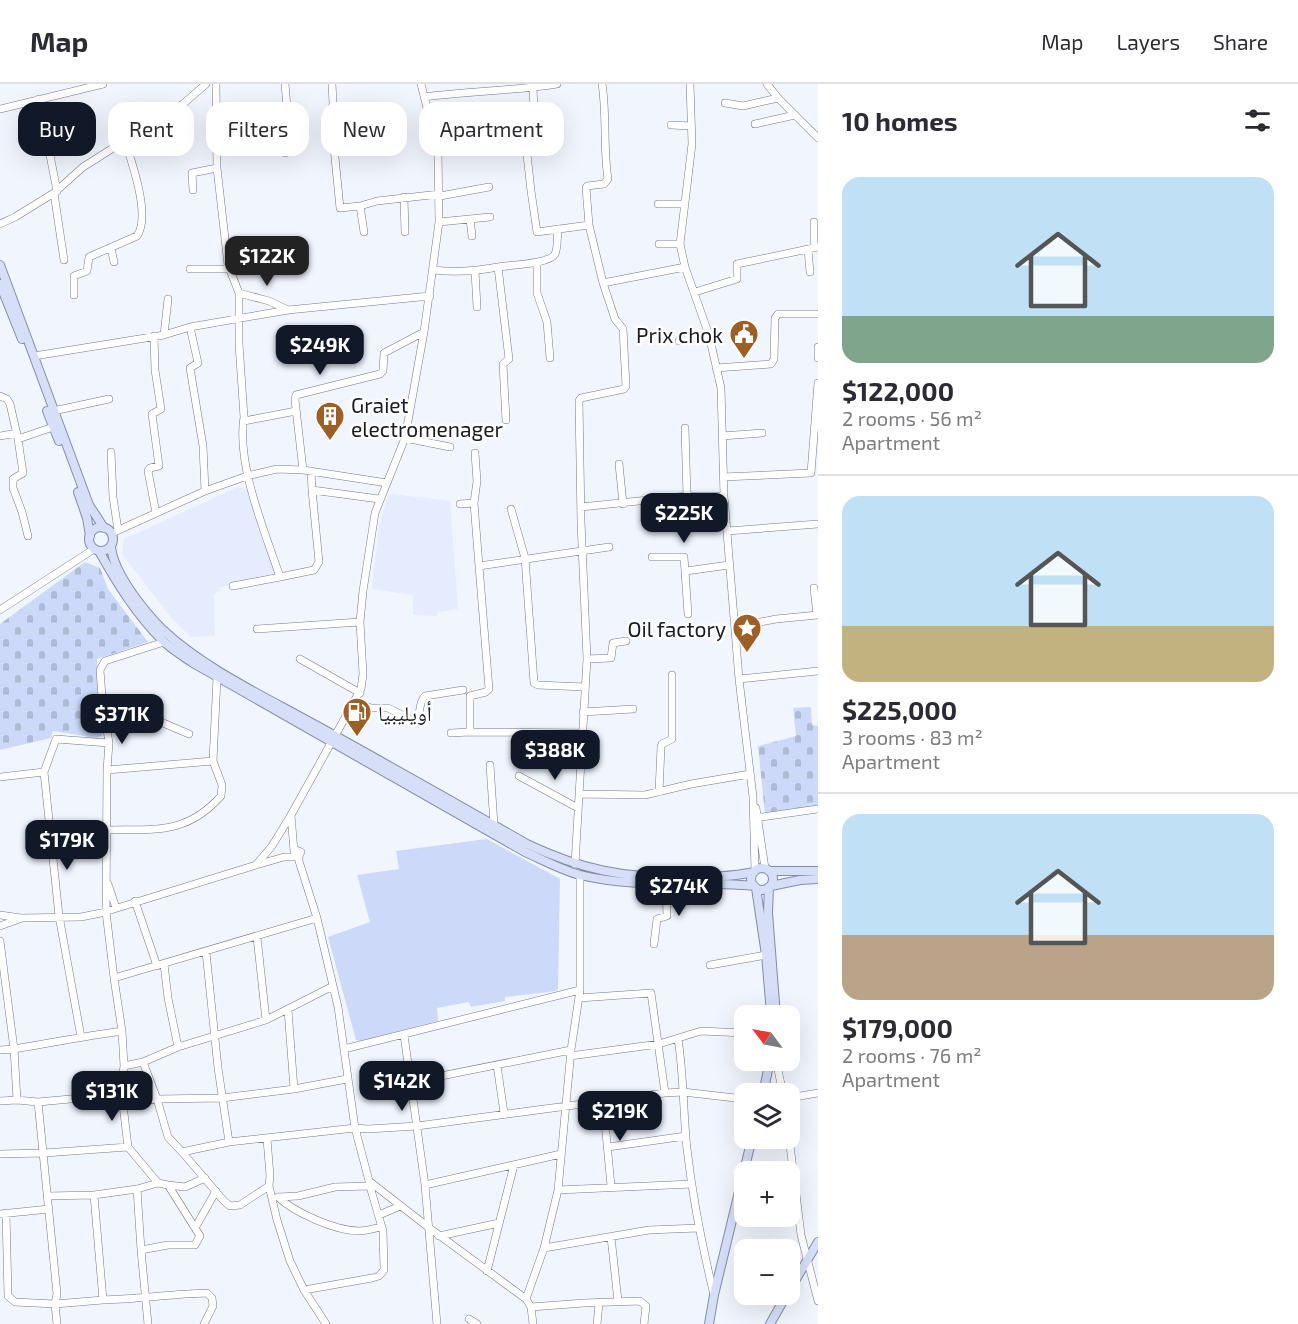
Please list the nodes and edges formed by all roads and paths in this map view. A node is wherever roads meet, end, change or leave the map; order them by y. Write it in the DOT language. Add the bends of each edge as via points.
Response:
graph roads {
  1 [pos="103,84"];
  2 [pos="206,84"];
  3 [pos="216,84"];
  4 [pos="285,84"];
  5 [pos="332,84"];
  6 [pos="421,84"];
  7 [pos="557,84"];
  8 [pos="602,84"];
  9 [pos="690,84"];
  10 [pos="767,84"];
  11 [pos="533,88"];
  12 [pos="424,97"];
  13 [pos="778,98"];
  14 [pos="39,99"];
  15 [pos="185,102"];
  16 [pos="287,102"];
  17 [pos="333,102"];
  18 [pos="725,103"];
  19 [pos="0,109"];
  20 [pos="795,115"];
  21 [pos="755,124"];
  22 [pos="671,125"];
  23 [pos="691,126"];
  24 [pos="818,138"];
  25 [pos="108,152"];
  26 [pos="129,156"];
  27 [pos="335,156"];
  28 [pos="217,168"];
  29 [pos="489,187"];
  30 [pos="193,190"];
  31 [pos="56,192"];
  32 [pos="440,195"];
  33 [pos="404,197"];
  34 [pos="658,204"];
  35 [pos="683,204"];
  36 [pos="360,206"];
  37 [pos="490,217"];
  38 [pos="470,219"];
  39 [pos="440,222"];
  40 [pos="814,222"];
  41 [pos="0,224"];
  42 [pos="589,225"];
  43 [pos="558,229"];
  44 [pos="364,232"];
  45 [pos="405,232"];
  46 [pos="472,236"];
  47 [pos="659,244"];
  48 [pos="680,244"];
  49 [pos="111,248"];
  50 [pos="813,248"];
  51 [pos="64,260"];
  52 [pos="114,262"];
  53 [pos="537,262"];
  54 [pos="0,265"];
  55 [pos="498,267"];
  56 [pos="685,267"];
  57 [pos="190,269"];
  58 [pos="229,269"];
  59 [pos="434,270"];
  60 [pos="475,271"];
  61 [pos="810,272"];
  62 [pos="603,283"];
  63 [pos="0,284"];
  64 [pos="695,292"];
  65 [pos="239,293"];
  66 [pos="74,295"];
  67 [pos="430,296"];
  68 [pos="168,299"];
  69 [pos="477,307"];
  70 [pos="288,310"];
  71 [pos="818,314"];
  72 [pos="240,317"];
  73 [pos="190,327"];
  74 [pos="424,332"];
  75 [pos="164,335"];
  76 [pos="709,335"];
  77 [pos="154,336"];
  78 [pos="679,341"];
  79 [pos="818,346"];
  80 [pos="34,356"];
  81 [pos="550,358"];
  82 [pos="818,358"];
  83 [pos="716,368"];
  84 [pos="818,383"];
  85 [pos="0,396"];
  86 [pos="109,399"];
  87 [pos="53,411"];
  88 [pos="296,411"];
  89 [pos="244,420"];
  90 [pos="506,420"];
  91 [pos="53,427"];
  92 [pos="685,428"];
  93 [pos="762,433"];
  94 [pos="0,435"];
  95 [pos="18,436"];
  96 [pos="722,436"];
  97 [pos="405,438"];
  98 [pos="450,447"];
  99 [pos="111,452"];
  100 [pos="475,453"];
  101 [pos="619,464"];
  102 [pos="307,470"];
  103 [pos="248,476"];
  104 [pos="723,477"];
  105 [pos="387,483"];
  106 [pos="312,490"];
  107 [pos="205,491"];
  108 [pos="687,496"];
  109 [pos="724,496"];
  110 [pos="379,499"];
  111 [pos="474,503"];
  112 [pos="460,504"];
  113 [pos="623,504"];
  114 [pos="581,507"];
  115 [pos="512,509"];
  116 [pos="156,513"];
  117 [pos="818,524"];
  118 [pos="111,530"];
  119 [pos="727,531"];
  120 [pos="28,536"];
  121 [pos="90,536"];
  122 [pos="111,547"];
  123 [pos="609,547"];
  124 [pos="96,550"];
  125 [pos="582,551"];
  126 [pos="652,557"];
  127 [pos="525,558"];
  128 [pos="729,565"];
  129 [pos="479,566"];
  130 [pos="686,571"];
  131 [pos="280,577"];
  132 [pos="233,586"];
  133 [pos="814,588"];
  134 [pos="0,610"];
  135 [pos="688,614"];
  136 [pos="817,615"];
  137 [pos="360,622"];
  138 [pos="735,627"];
  139 [pos="257,629"];
  140 [pos="626,641"];
  141 [pos="164,642"];
  142 [pos="300,659"];
  143 [pos="587,659"];
  144 [pos="818,671"];
  145 [pos="672,675"];
  146 [pos="217,678"];
  147 [pos="739,679"];
  148 [pos="585,687"];
  149 [pos="463,690"];
  150 [pos="360,693"];
  151 [pos="102,697"];
  152 [pos="355,702"];
  153 [pos="633,709"];
  154 [pos="583,712"];
  155 [pos="470,732"];
  156 [pos="451,733"];
  157 [pos="582,733"];
  158 [pos="189,734"];
  159 [pos="332,739"];
  160 [pos="109,743"];
  161 [pos="213,761"];
  162 [pos="490,765"];
  163 [pos="107,770"];
  164 [pos="44,772"];
  165 [pos="750,774"];
  166 [pos="519,776"];
  167 [pos="0,777"];
  168 [pos="659,792"];
  169 [pos="579,794"];
  170 [pos="578,808"];
  171 [pos="818,809"];
  172 [pos="291,815"];
  173 [pos="756,818"];
  174 [pos="494,825"];
  175 [pos="108,830"];
  176 [pos="295,852"];
  177 [pos="575,864"];
  178 [pos="256,865"];
  179 [pos="767,870"];
  180 [pos="754,871"];
  181 [pos="818,872"];
  182 [pos="580,875"];
  183 [pos="105,876"];
  184 [pos="818,879"];
  185 [pos="666,884"];
  186 [pos="755,887"];
  187 [pos="770,887"];
  188 [pos="135,901"];
  189 [pos="116,908"];
  190 [pos="106,912"];
  191 [pos="0,915"];
  192 [pos="59,916"];
  193 [pos="22,918"];
  194 [pos="316,918"];
  195 [pos="0,926"];
  196 [pos="257,937"];
  197 [pos="0,941"];
  198 [pos="654,944"];
  199 [pos="206,952"];
  200 [pos="766,955"];
  201 [pos="161,965"];
  202 [pos="710,965"];
  203 [pos="114,978"];
  204 [pos="333,986"];
  205 [pos="3,992"];
  206 [pos="579,994"];
  207 [pos="770,1005"];
  208 [pos="775,1005"];
  209 [pos="288,1010"];
  210 [pos="266,1020"];
  211 [pos="122,1031"];
  212 [pos="734,1032"];
  213 [pos="215,1035"];
  214 [pos="404,1035"];
  215 [pos="81,1037"];
  216 [pos="678,1039"];
  217 [pos="659,1044"];
  218 [pos="178,1047"];
  219 [pos="14,1049"];
  220 [pos="344,1049"];
  221 [pos="0,1050"];
  222 [pos="570,1053"];
  223 [pos="143,1062"];
  224 [pos="497,1065"];
  225 [pos="124,1066"];
  226 [pos="347,1079"];
  227 [pos="411,1082"];
  228 [pos="121,1088"];
  229 [pos="294,1089"];
  230 [pos="665,1092"];
  231 [pos="683,1092"];
  232 [pos="818,1093"];
  233 [pos="800,1096"];
  234 [pos="157,1098"];
  235 [pos="222,1098"];
  236 [pos="734,1098"];
  237 [pos="17,1100"];
  238 [pos="0,1101"];
  239 [pos="603,1101"];
  240 [pos="38,1102"];
  241 [pos="122,1102"];
  242 [pos="567,1105"];
  243 [pos="504,1113"];
  244 [pos="417,1126"];
  245 [pos="355,1128"];
  246 [pos="686,1137"];
  247 [pos="267,1139"];
  248 [pos="229,1142"];
  249 [pos="128,1147"];
  250 [pos="608,1147"];
  251 [pos="749,1149"];
  252 [pos="790,1149"];
  253 [pos="182,1152"];
  254 [pos="44,1153"];
  255 [pos="0,1154"];
  256 [pos="561,1154"];
  257 [pos="514,1165"];
  258 [pos="205,1178"];
  259 [pos="158,1183"];
  260 [pos="370,1184"];
  261 [pos="692,1184"];
  262 [pos="168,1185"];
  263 [pos="425,1185"];
  264 [pos="269,1186"];
  265 [pos="611,1186"];
  266 [pos="137,1189"];
  267 [pos="558,1190"];
  268 [pos="216,1191"];
  269 [pos="94,1195"];
  270 [pos="48,1196"];
  271 [pos="275,1197"];
  272 [pos="400,1206"];
  273 [pos="49,1209"];
  274 [pos="3,1214"];
  275 [pos="379,1215"];
  276 [pos="499,1223"];
  277 [pos="382,1227"];
  278 [pos="428,1227"];
  279 [pos="195,1228"];
  280 [pos="698,1228"];
  281 [pos="439,1236"];
  282 [pos="611,1237"];
  283 [pos="818,1242"];
  284 [pos="544,1248"];
  285 [pos="141,1250"];
  286 [pos="807,1261"];
  287 [pos="487,1270"];
  288 [pos="800,1273"];
  289 [pos="304,1290"];
  290 [pos="714,1294"];
  291 [pos="817,1296"];
  292 [pos="147,1299"];
  293 [pos="526,1299"];
  294 [pos="103,1300"];
  295 [pos="618,1301"];
  296 [pos="55,1304"];
  297 [pos="599,1304"];
  298 [pos="781,1305"];
  299 [pos="531,1307"];
  300 [pos="320,1314"];
  301 [pos="470,1319"];
  302 [pos="57,1324"];
  303 [pos="148,1324"];
  304 [pos="204,1324"];
  305 [pos="316,1324"];
  306 [pos="326,1324"];
  307 [pos="436,1324"];
  308 [pos="477,1324"];
  309 [pos="533,1324"];
  310 [pos="597,1324"];
  311 [pos="644,1324"];
  312 [pos="709,1324"];
  313 [pos="770,1324"];
  1 -- 14 [label="street"];
  2 -- 15 [label="street"];
  3 -- 28 [label="street"];
  4 -- 16 [label="street"];
  5 -- 17 [label="street"];
  6 -- 12 [label="street"];
  7 -- 11 [label="street"];
  8 -- 42 [label="street" via="608,179 604,184 586,187"];
  9 -- 23 [label="street"];
  10 -- 13 [label="street"];
  11 -- 12 [label="street"];
  11 -- 43 [label="street" via="534,110 526,145 537,232"];
  12 -- 32 [label="street" via="438,152"];
  13 -- 18 [label="street" via="743,106"];
  13 -- 20 [label="street"];
  14 -- 19 [label="street"];
  14 -- 31 [label="street"];
  20 -- 21 [label="street"];
  20 -- 24 [label="street"];
  22 -- 23 [label="street"];
  23 -- 35 [label="street"];
  25 -- 31 [label="street" via="83,167"];
  26 -- 49 [label="street" via="141,200 141,229 137,236"];
  27 -- 36 [label="street" via="340,209"];
  28 -- 30 [label="street" via="192,173"];
  28 -- 58 [label="street"];
  29 -- 32 [label="street"];
  31 -- 41 [label="street"];
  31 -- 51 [label="street"];
  32 -- 33 [label="street"];
  32 -- 39 [label="street"];
  33 -- 36 [label="street"];
  33 -- 45 [label="street"];
  34 -- 35 [label="street"];
  35 -- 48 [label="street"];
  36 -- 44 [label="street"];
  37 -- 38 [label="street"];
  38 -- 39 [label="street"];
  38 -- 46 [label="street"];
  39 -- 59 [label="street"];
  40 -- 50 [label="street"];
  42 -- 43 [label="street"];
  42 -- 62 [label="street"];
  43 -- 53 [label="street" via="554,255"];
  47 -- 48 [label="street"];
  48 -- 56 [label="street"];
  49 -- 52 [label="street"];
  49 -- 66 [label="street" via="90,256 87,270 74,276"];
  50 -- 61 [label="street"];
  50 -- 64 [label="street" via="737,264 737,279"];
  53 -- 55 [label="street"];
  53 -- 81 [label="street" via="537,293 547,322"];
  54 -- 80 [label="main road"];
  55 -- 60 [label="street"];
  55 -- 90 [label="street" via="509,360 503,364"];
  56 -- 62 [label="street"];
  56 -- 64 [label="street"];
  57 -- 58 [label="street"];
  58 -- 65 [label="street"];
  59 -- 60 [label="street"];
  59 -- 67 [label="street"];
  60 -- 69 [label="street"];
  62 -- 114 [label="street" via="615,319 623,329 626,386 579,401"];
  63 -- 91 [label="main road"];
  64 -- 76 [label="street"];
  65 -- 70 [label="street"];
  65 -- 72 [label="street"];
  67 -- 70 [label="street"];
  67 -- 74 [label="street"];
  68 -- 75 [label="street"];
  70 -- 72 [label="street"];
  71 -- 83 [label="street" via="778,314 771,364"];
  72 -- 73 [label="street"];
  72 -- 89 [label="street"];
  73 -- 75 [label="street"];
  73 -- 107 [label="street" via="198,363 190,368 203,446"];
  74 -- 88 [label="street" via="384,353 380,374 296,395"];
  74 -- 97 [label="street"];
  75 -- 77 [label="street"];
  76 -- 78 [label="street"];
  76 -- 83 [label="street"];
  77 -- 80 [label="street"];
  77 -- 116 [label="street" via="161,409 152,414 159,466 148,471"];
  79 -- 82 [label="street"];
  80 -- 87 [label="main road"];
  83 -- 96 [label="street" via="721,388"];
  84 -- 104 [label="street" via="810,474"];
  85 -- 95 [label="street" via="10,404"];
  86 -- 87 [label="street"];
  87 -- 118 [label="main road" via="89,505"];
  88 -- 89 [label="street"];
  88 -- 102 [label="street"];
  89 -- 103 [label="street"];
  91 -- 95 [label="street"];
  91 -- 121 [label="main road" via="75,482"];
  92 -- 108 [label="street"];
  93 -- 96 [label="street"];
  94 -- 95 [label="street"];
  95 -- 120 [label="street" via="23,473 12,484"];
  96 -- 104 [label="street"];
  97 -- 98 [label="street"];
  97 -- 105 [label="street"];
  99 -- 118 [label="street"];
  100 -- 111 [label="street"];
  101 -- 113 [label="street"];
  102 -- 103 [label="street" via="277,469"];
  102 -- 105 [label="street"];
  102 -- 106 [label="street"];
  103 -- 107 [label="street"];
  103 -- 131 [label="street"];
  104 -- 109 [label="street"];
  105 -- 110 [label="street"];
  106 -- 110 [label="street"];
  106 -- 131 [label="street" via="319,562 314,570"];
  107 -- 116 [label="street"];
  108 -- 109 [label="street"];
  108 -- 113 [label="street"];
  109 -- 119 [label="street"];
  110 -- 137 [label="street"];
  111 -- 112 [label="street"];
  111 -- 129 [label="street"];
  113 -- 114 [label="street"];
  114 -- 125 [label="street"];
  115 -- 127 [label="street"];
  116 -- 118 [label="street"];
  117 -- 119 [label="street"];
  118 -- 121 [label="main road" via="94,530"];
  118 -- 122 [label="main road"];
  119 -- 128 [label="street"];
  121 -- 124 [label="main road"];
  122 -- 124 [label="main road"];
  122 -- 159 [label="main road" via="131,592 163,630 196,656"];
  123 -- 125 [label="street"];
  124 -- 134 [label="street"];
  124 -- 141 [label="main road" via="127,598"];
  125 -- 127 [label="street"];
  125 -- 143 [label="street"];
  126 -- 130 [label="street" via="682,556"];
  127 -- 129 [label="street"];
  127 -- 148 [label="street" via="534,683"];
  128 -- 130 [label="street"];
  128 -- 138 [label="street"];
  129 -- 155 [label="street" via="489,689 470,696"];
  130 -- 135 [label="street"];
  131 -- 132 [label="street"];
  133 -- 136 [label="street"];
  136 -- 138 [label="street"];
  137 -- 139 [label="street"];
  137 -- 150 [label="street"];
  138 -- 147 [label="street"];
  140 -- 143 [label="street" via="613,643 612,657"];
  141 -- 146 [label="main road"];
  141 -- 151 [label="street" via="105,661 100,670"];
  142 -- 150 [label="street"];
  143 -- 148 [label="street"];
  144 -- 147 [label="street"];
  145 -- 168 [label="street" via="672,739 661,747"];
  146 -- 159 [label="main road"];
  146 -- 161 [label="street"];
  147 -- 165 [label="street"];
  148 -- 154 [label="street"];
  149 -- 152 [label="street" via="425,696 414,721 388,708"];
  150 -- 152 [label="street"];
  151 -- 158 [label="street"];
  151 -- 160 [label="street"];
  152 -- 159 [label="street"];
  153 -- 154 [label="street"];
  154 -- 157 [label="street"];
  155 -- 156 [label="street"];
  155 -- 157 [label="street"];
  157 -- 169 [label="street"];
  159 -- 172 [label="street"];
  159 -- 174 [label="main road"];
  159 -- 182 [label="main road" via="525,852"];
  160 -- 163 [label="street"];
  160 -- 164 [label="street" via="56,739"];
  161 -- 163 [label="street"];
  161 -- 175 [label="street" via="222,785 221,796 185,824"];
  162 -- 174 [label="street"];
  163 -- 175 [label="street"];
  164 -- 167 [label="street"];
  164 -- 192 [label="street"];
  165 -- 168 [label="street"];
  165 -- 173 [label="street"];
  166 -- 170 [label="street"];
  168 -- 169 [label="street" via="624,796"];
  169 -- 170 [label="street"];
  170 -- 177 [label="street"];
  171 -- 173 [label="street"];
  172 -- 176 [label="street"];
  172 -- 178 [label="street"];
  173 -- 179 [label="street"];
  173 -- 180 [label="street"];
  174 -- 177 [label="main road"];
  175 -- 183 [label="street"];
  176 -- 178 [label="street"];
  176 -- 194 [label="street"];
  177 -- 180 [label="main road" via="644,878 712,877"];
  178 -- 188 [label="street"];
  179 -- 180 [label="main road"];
  179 -- 181 [label="main road"];
  179 -- 187 [label="main road" via="773,876"];
  180 -- 186 [label="main road" via="751,878"];
  182 -- 185 [label="main road"];
  182 -- 206 [label="street"];
  183 -- 189 [label="street"];
  183 -- 190 [label="street"];
  184 -- 187 [label="main road"];
  185 -- 186 [label="main road"];
  185 -- 198 [label="street" via="667,916 656,920"];
  186 -- 187 [label="main road"];
  186 -- 200 [label="main road"];
  187 -- 208 [label="main road" via="768,913"];
  188 -- 189 [label="street"];
  188 -- 201 [label="street"];
  189 -- 190 [label="street"];
  190 -- 192 [label="street"];
  190 -- 203 [label="street"];
  191 -- 193 [label="street"];
  192 -- 193 [label="street"];
  192 -- 215 [label="street"];
  193 -- 195 [label="street"];
  194 -- 196 [label="street"];
  194 -- 204 [label="street"];
  196 -- 199 [label="street"];
  196 -- 210 [label="street"];
  197 -- 205 [label="street"];
  199 -- 201 [label="street"];
  199 -- 213 [label="street"];
  200 -- 202 [label="street"];
  200 -- 207 [label="main road"];
  201 -- 203 [label="street"];
  201 -- 218 [label="street"];
  203 -- 211 [label="street"];
  204 -- 209 [label="street"];
  204 -- 220 [label="street"];
  205 -- 219 [label="street"];
  206 -- 214 [label="street"];
  206 -- 217 [label="street" via="650,993"];
  206 -- 222 [label="street"];
  209 -- 210 [label="street"];
  209 -- 229 [label="street"];
  210 -- 213 [label="street"];
  211 -- 215 [label="street"];
  211 -- 225 [label="street"];
  212 -- 216 [label="street" via="707,1030"];
  213 -- 218 [label="street"];
  213 -- 235 [label="street"];
  214 -- 220 [label="street"];
  214 -- 227 [label="street"];
  215 -- 219 [label="street"];
  216 -- 217 [label="street"];
  216 -- 231 [label="street"];
  217 -- 222 [label="street"];
  217 -- 230 [label="street"];
  218 -- 223 [label="street"];
  219 -- 221 [label="street"];
  219 -- 237 [label="street"];
  220 -- 226 [label="street"];
  222 -- 224 [label="street"];
  222 -- 242 [label="street"];
  223 -- 225 [label="street"];
  223 -- 234 [label="street"];
  224 -- 227 [label="street"];
  224 -- 243 [label="street"];
  225 -- 228 [label="street"];
  226 -- 229 [label="street"];
  226 -- 245 [label="street"];
  227 -- 244 [label="street"];
  228 -- 240 [label="street" via="82,1098"];
  228 -- 241 [label="street"];
  229 -- 235 [label="street"];
  230 -- 231 [label="street"];
  230 -- 239 [label="street"];
  231 -- 236 [label="street"];
  231 -- 246 [label="street"];
  232 -- 233 [label="street"];
  234 -- 235 [label="street"];
  234 -- 241 [label="street"];
  234 -- 253 [label="street" via="168,1137"];
  235 -- 248 [label="street"];
  237 -- 238 [label="street"];
  237 -- 240 [label="street"];
  239 -- 242 [label="street"];
  239 -- 250 [label="street"];
  240 -- 254 [label="street"];
  241 -- 249 [label="street"];
  242 -- 243 [label="street"];
  242 -- 256 [label="street"];
  243 -- 244 [label="street"];
  244 -- 245 [label="street"];
  244 -- 263 [label="street"];
  245 -- 247 [label="street"];
  245 -- 260 [label="street"];
  246 -- 250 [label="street"];
  246 -- 261 [label="street"];
  247 -- 248 [label="street"];
  247 -- 264 [label="street"];
  248 -- 253 [label="street"];
  249 -- 254 [label="street"];
  249 -- 259 [label="street"];
  250 -- 265 [label="street"];
  251 -- 290 [label="main road"];
  252 -- 286 [label="street"];
  253 -- 258 [label="street"];
  254 -- 255 [label="street"];
  254 -- 270 [label="street"];
  256 -- 257 [label="street"];
  256 -- 267 [label="street"];
  257 -- 263 [label="street"];
  257 -- 276 [label="street"];
  258 -- 262 [label="street" via="185,1187"];
  258 -- 268 [label="street"];
  259 -- 262 [label="street"];
  259 -- 266 [label="street"];
  260 -- 271 [label="street"];
  260 -- 272 [label="street"];
  260 -- 275 [label="street"];
  261 -- 265 [label="street"];
  261 -- 280 [label="street"];
  262 -- 279 [label="street"];
  263 -- 278 [label="street"];
  264 -- 268 [label="street" via="235,1207"];
  264 -- 271 [label="street"];
  265 -- 267 [label="street"];
  266 -- 269 [label="street"];
  266 -- 285 [label="street"];
  267 -- 284 [label="street"];
  268 -- 279 [label="street"];
  269 -- 270 [label="street"];
  269 -- 294 [label="street"];
  270 -- 273 [label="street"];
  271 -- 277 [label="street" via="296,1212 350,1230"];
  271 -- 289 [label="street" via="290,1261"];
  272 -- 275 [label="street"];
  272 -- 278 [label="street"];
  273 -- 274 [label="street"];
  273 -- 296 [label="street"];
  274 -- 296 [label="street" via="8,1296 15,1302"];
  275 -- 277 [label="street"];
  276 -- 281 [label="street"];
  276 -- 287 [label="street"];
  277 -- 289 [label="street" via="383,1273"];
  278 -- 281 [label="street"];
  278 -- 307 [label="street"];
  279 -- 285 [label="street" via="200,1236 195,1245"];
  280 -- 282 [label="street" via="649,1230"];
  280 -- 290 [label="street"];
  281 -- 287 [label="street"];
  282 -- 284 [label="street"];
  282 -- 295 [label="street"];
  283 -- 286 [label="main road"];
  284 -- 293 [label="street"];
  285 -- 292 [label="street"];
  286 -- 288 [label="main road"];
  286 -- 291 [label="street"];
  287 -- 293 [label="street"];
  289 -- 300 [label="street"];
  290 -- 312 [label="main road"];
  292 -- 294 [label="street"];
  292 -- 303 [label="street"];
  292 -- 304 [label="street" via="210,1294 213,1306"];
  293 -- 299 [label="street"];
  294 -- 296 [label="street"];
  295 -- 297 [label="street"];
  295 -- 311 [label="street" via="645,1304"];
  296 -- 302 [label="street"];
  297 -- 299 [label="street"];
  297 -- 310 [label="street"];
  298 -- 313 [label="main road"];
  299 -- 309 [label="street"];
  300 -- 305 [label="street"];
  300 -- 306 [label="street"];
  301 -- 308 [label="street"];
}
